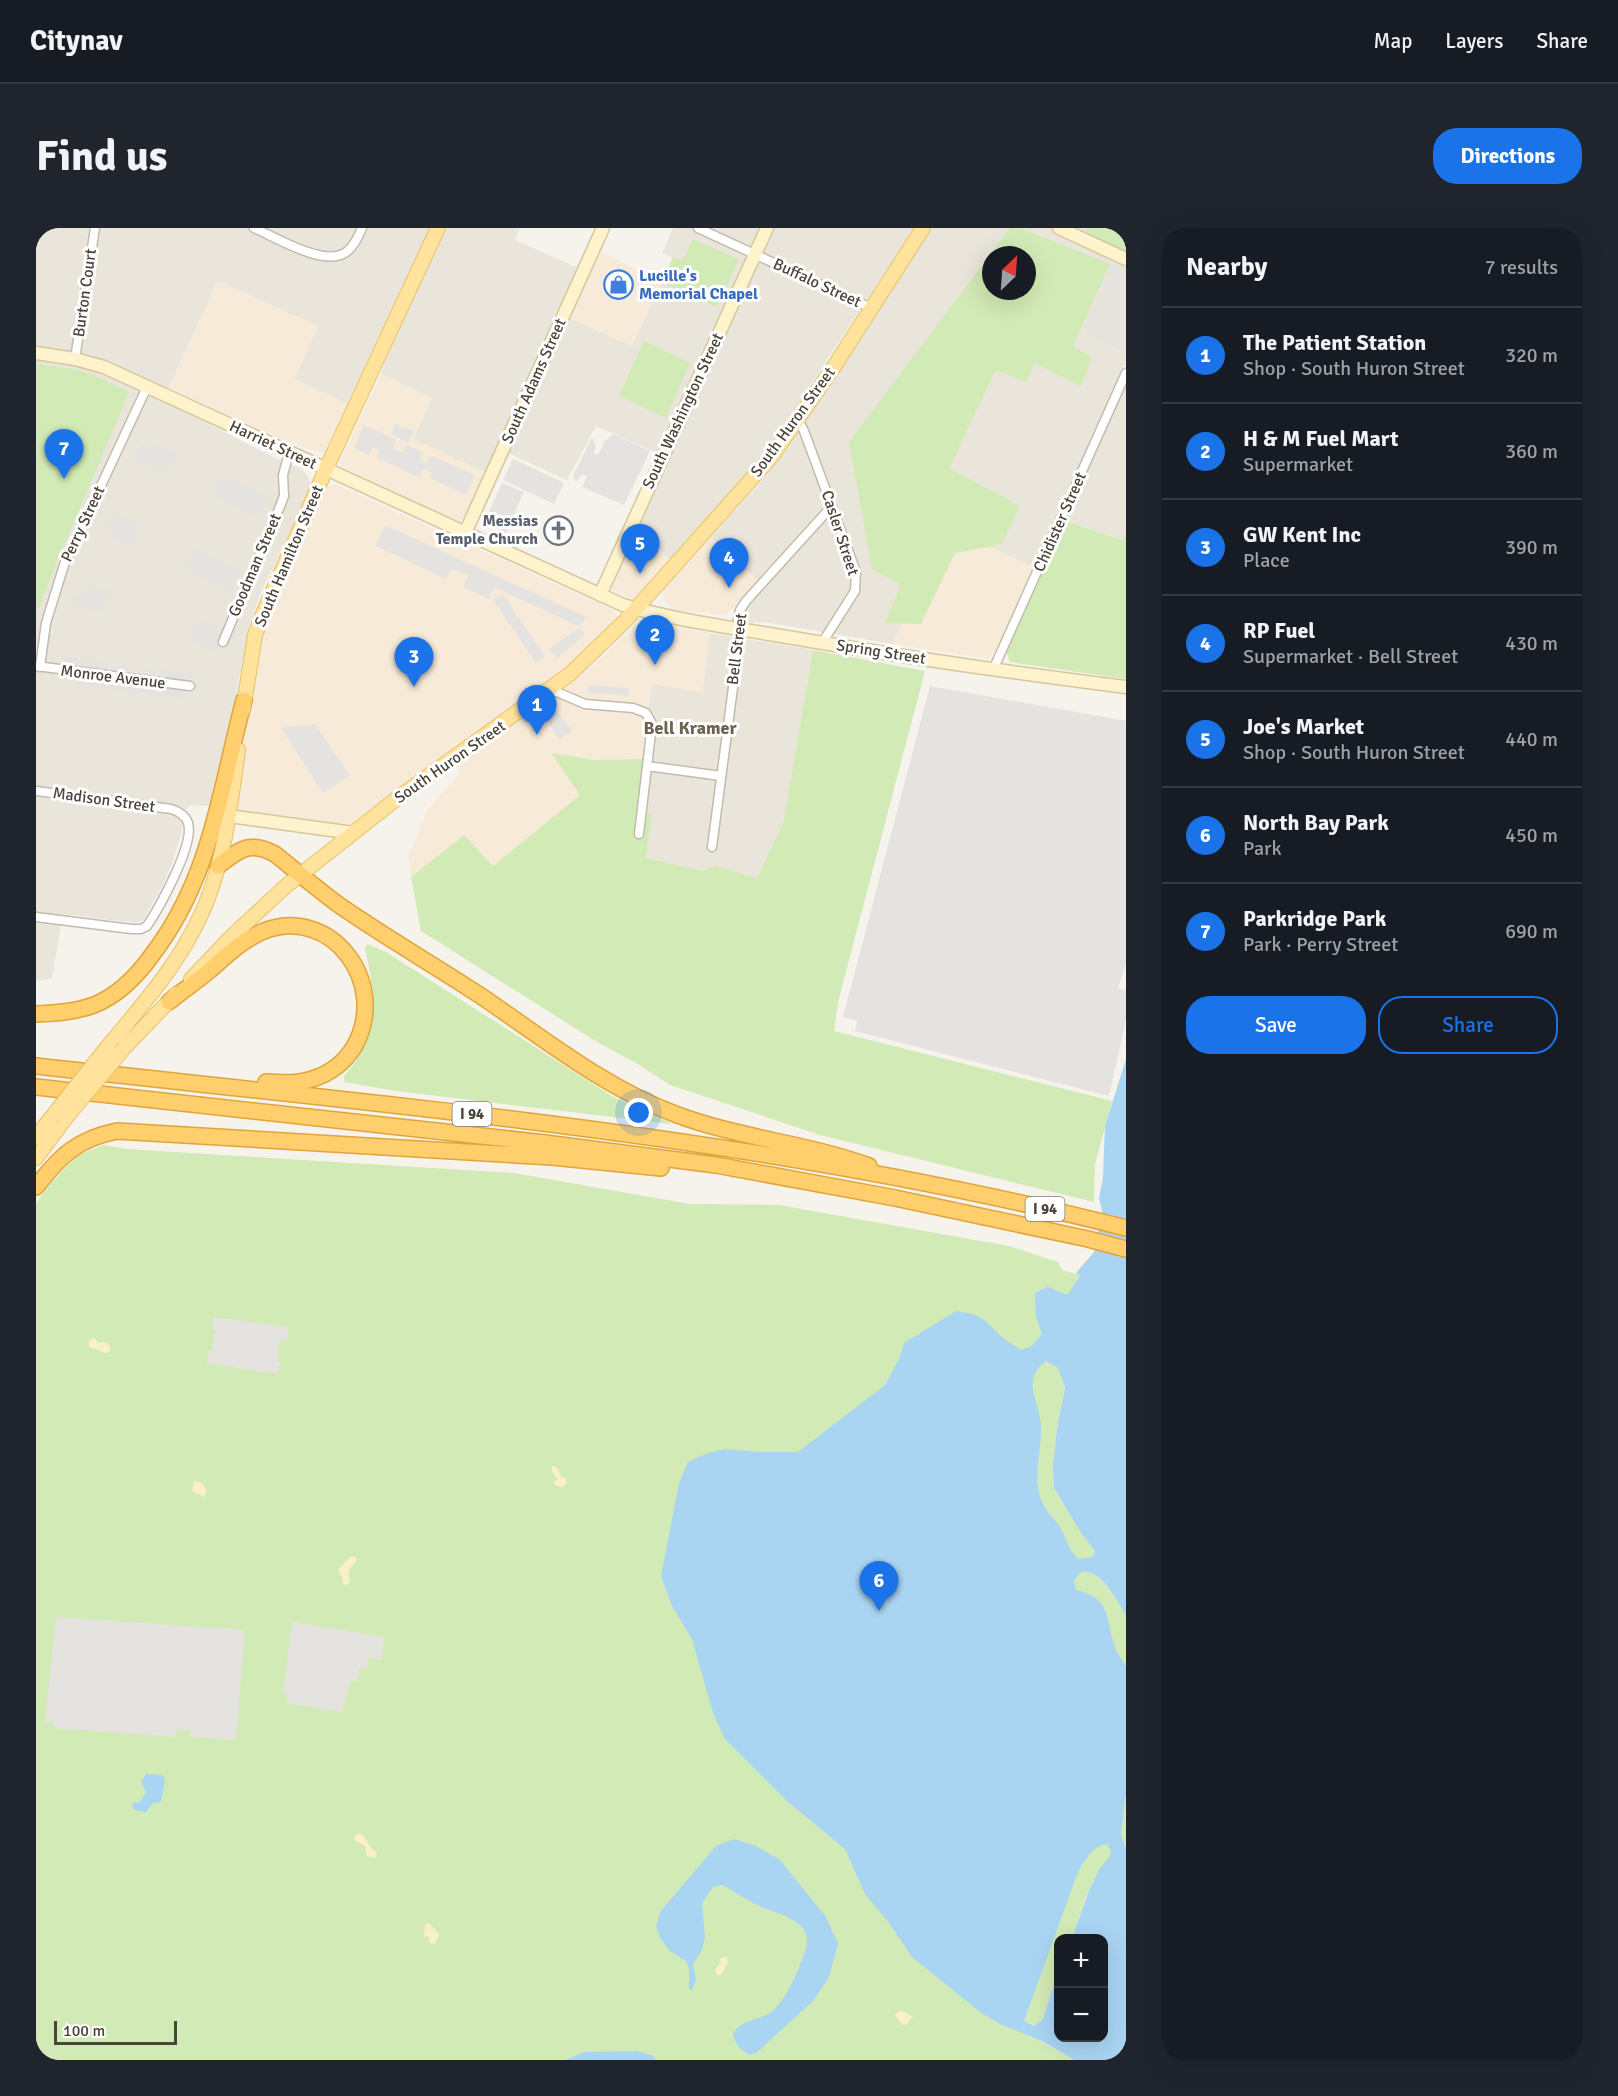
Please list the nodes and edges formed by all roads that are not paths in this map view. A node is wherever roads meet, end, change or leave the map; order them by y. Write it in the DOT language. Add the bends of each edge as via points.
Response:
graph roads {
  1 [pos="95,228"];
  2 [pos="254,228"];
  3 [pos="362,228"];
  4 [pos="438,228"];
  5 [pos="603,228"];
  6 [pos="698,228"];
  7 [pos="767,228"];
  8 [pos="923,228"];
  9 [pos="1059,228"];
  10 [pos="755,254"];
  11 [pos="1126,259"];
  12 [pos="871,308"];
  13 [pos="36,353"];
  14 [pos="75,358"];
  15 [pos="1126,373"];
  16 [pos="147,387"];
  17 [pos="798,419"];
  18 [pos="289,453"];
  19 [pos="326,469"];
  20 [pos="832,506"];
  21 [pos="465,533"];
  22 [pos="600,595"];
  23 [pos="637,609"];
  24 [pos="738,629"];
  25 [pos="223,642"];
  26 [pos="822,643"];
  27 [pos="38,666"];
  28 [pos="993,670"];
  29 [pos="190,686"];
  30 [pos="1126,687"];
  31 [pos="550,689"];
  32 [pos="244,700"];
  33 [pos="647,766"];
  34 [pos="721,776"];
  35 [pos="36,791"];
  36 [pos="229,816"];
  37 [pos="353,833"];
  38 [pos="639,834"];
  39 [pos="711,847"];
  40 [pos="218,866"];
  41 [pos="301,875"];
  42 [pos="36,917"];
  43 [pos="169,1002"];
  44 [pos="36,1014"];
  45 [pos="36,1066"];
  46 [pos="221,1086"];
  47 [pos="36,1088"];
  48 [pos="36,1137"];
  49 [pos="36,1158"];
  50 [pos="716,1166"];
  51 [pos="905,1179"];
  52 [pos="36,1187"];
  53 [pos="1126,1228"];
  54 [pos="1126,1248"];
  1 -- 14 [label="street, Burton Court"];
  2 -- 3 [label="street" via="312,254 328,257 343,254 355,243"];
  4 -- 19 [label="main road, South Hamilton Street"];
  5 -- 21 [label="street, South Adams Street"];
  6 -- 10 [label="street, Buffalo Street"];
  7 -- 10 [label="street, South Washington Street"];
  8 -- 12 [label="main road, South Huron Street"];
  9 -- 11 [label="street"];
  10 -- 12 [label="street, Buffalo Street"];
  10 -- 22 [label="street, South Washington Street"];
  12 -- 17 [label="main road, South Huron Street"];
  13 -- 14 [label="street, Harriet Street"];
  14 -- 16 [label="street, Harriet Street"];
  15 -- 28 [label="street, Chidister Street"];
  16 -- 18 [label="street, Harriet Street"];
  16 -- 27 [label="street, Perry Street" via="64,566 46,623"];
  17 -- 20 [label="street, Casler Street"];
  17 -- 23 [label="main road, South Huron Street" via="772,456"];
  18 -- 19 [label="street, Harriet Street"];
  18 -- 25 [label="street, Goodman Street" via="283,475 284,496"];
  19 -- 21 [label="street, Harriet Street"];
  19 -- 32 [label="main road, South Hamilton Street" via="261,616"];
  20 -- 24 [label="street, Bell Street" via="746,601 740,610"];
  20 -- 26 [label="street, Casler Street" via="856,572 857,586"];
  21 -- 22 [label="street, Harriet Street"];
  22 -- 23 [label="street, Harriet Street"];
  23 -- 24 [label="street, Spring Street"];
  23 -- 31 [label="main road, South Huron Street" via="598,649"];
  24 -- 26 [label="street, Spring Street"];
  24 -- 34 [label="street, Bell Street"];
  26 -- 28 [label="street, Spring Street"];
  27 -- 29 [label="street, Monroe Avenue"];
  28 -- 30 [label="street, Spring Street"];
  31 -- 33 [label="street" via="585,704 633,708 646,713 652,724"];
  31 -- 37 [label="main road, South Huron Street"];
  32 -- 36 [label="main road, South Hamilton Street"];
  32 -- 44 [label="highway" via="202,864 188,898 159,947 135,976 109,998 79,1010"];
  33 -- 34 [label="street"];
  33 -- 38 [label="street"];
  34 -- 39 [label="street, Bell Street"];
  35 -- 42 [label="street, Madison Street" via="171,809 188,823 189,832 170,887 147,926 131,929"];
  36 -- 37 [label="street"];
  36 -- 40 [label="main road, South Hamilton Street"];
  37 -- 41 [label="main road, South Huron Street"];
  40 -- 41 [label="highway" via="239,850 256,847 275,854"];
  40 -- 48 [label="main road, South Hamilton Street, bridge" via="195,927 176,959"];
  41 -- 43 [label="main road, South Huron Street" via="233,935"];
  41 -- 51 [label="highway" via="380,933 614,1086 676,1114 845,1157"];
  43 -- 46 [label="highway" via="233,949 266,930 297,927 314,931 330,939 352,960 364,988 365,1020 352,1050 339,1065 310,1080"];
  43 -- 49 [label="main road, South Huron Street, bridge" via="125,1047"];
  45 -- 46 [label="highway, I 94"];
  46 -- 51 [label="highway, I 94" via="674,1140"];
  47 -- 50 [label="highway, I 94" via="545,1143"];
  50 -- 52 [label="highway" via="670,1169 552,1157 117,1131 75,1146"];
  50 -- 54 [label="highway, I 94" via="895,1198"];
  51 -- 53 [label="highway, I 94"];
}
